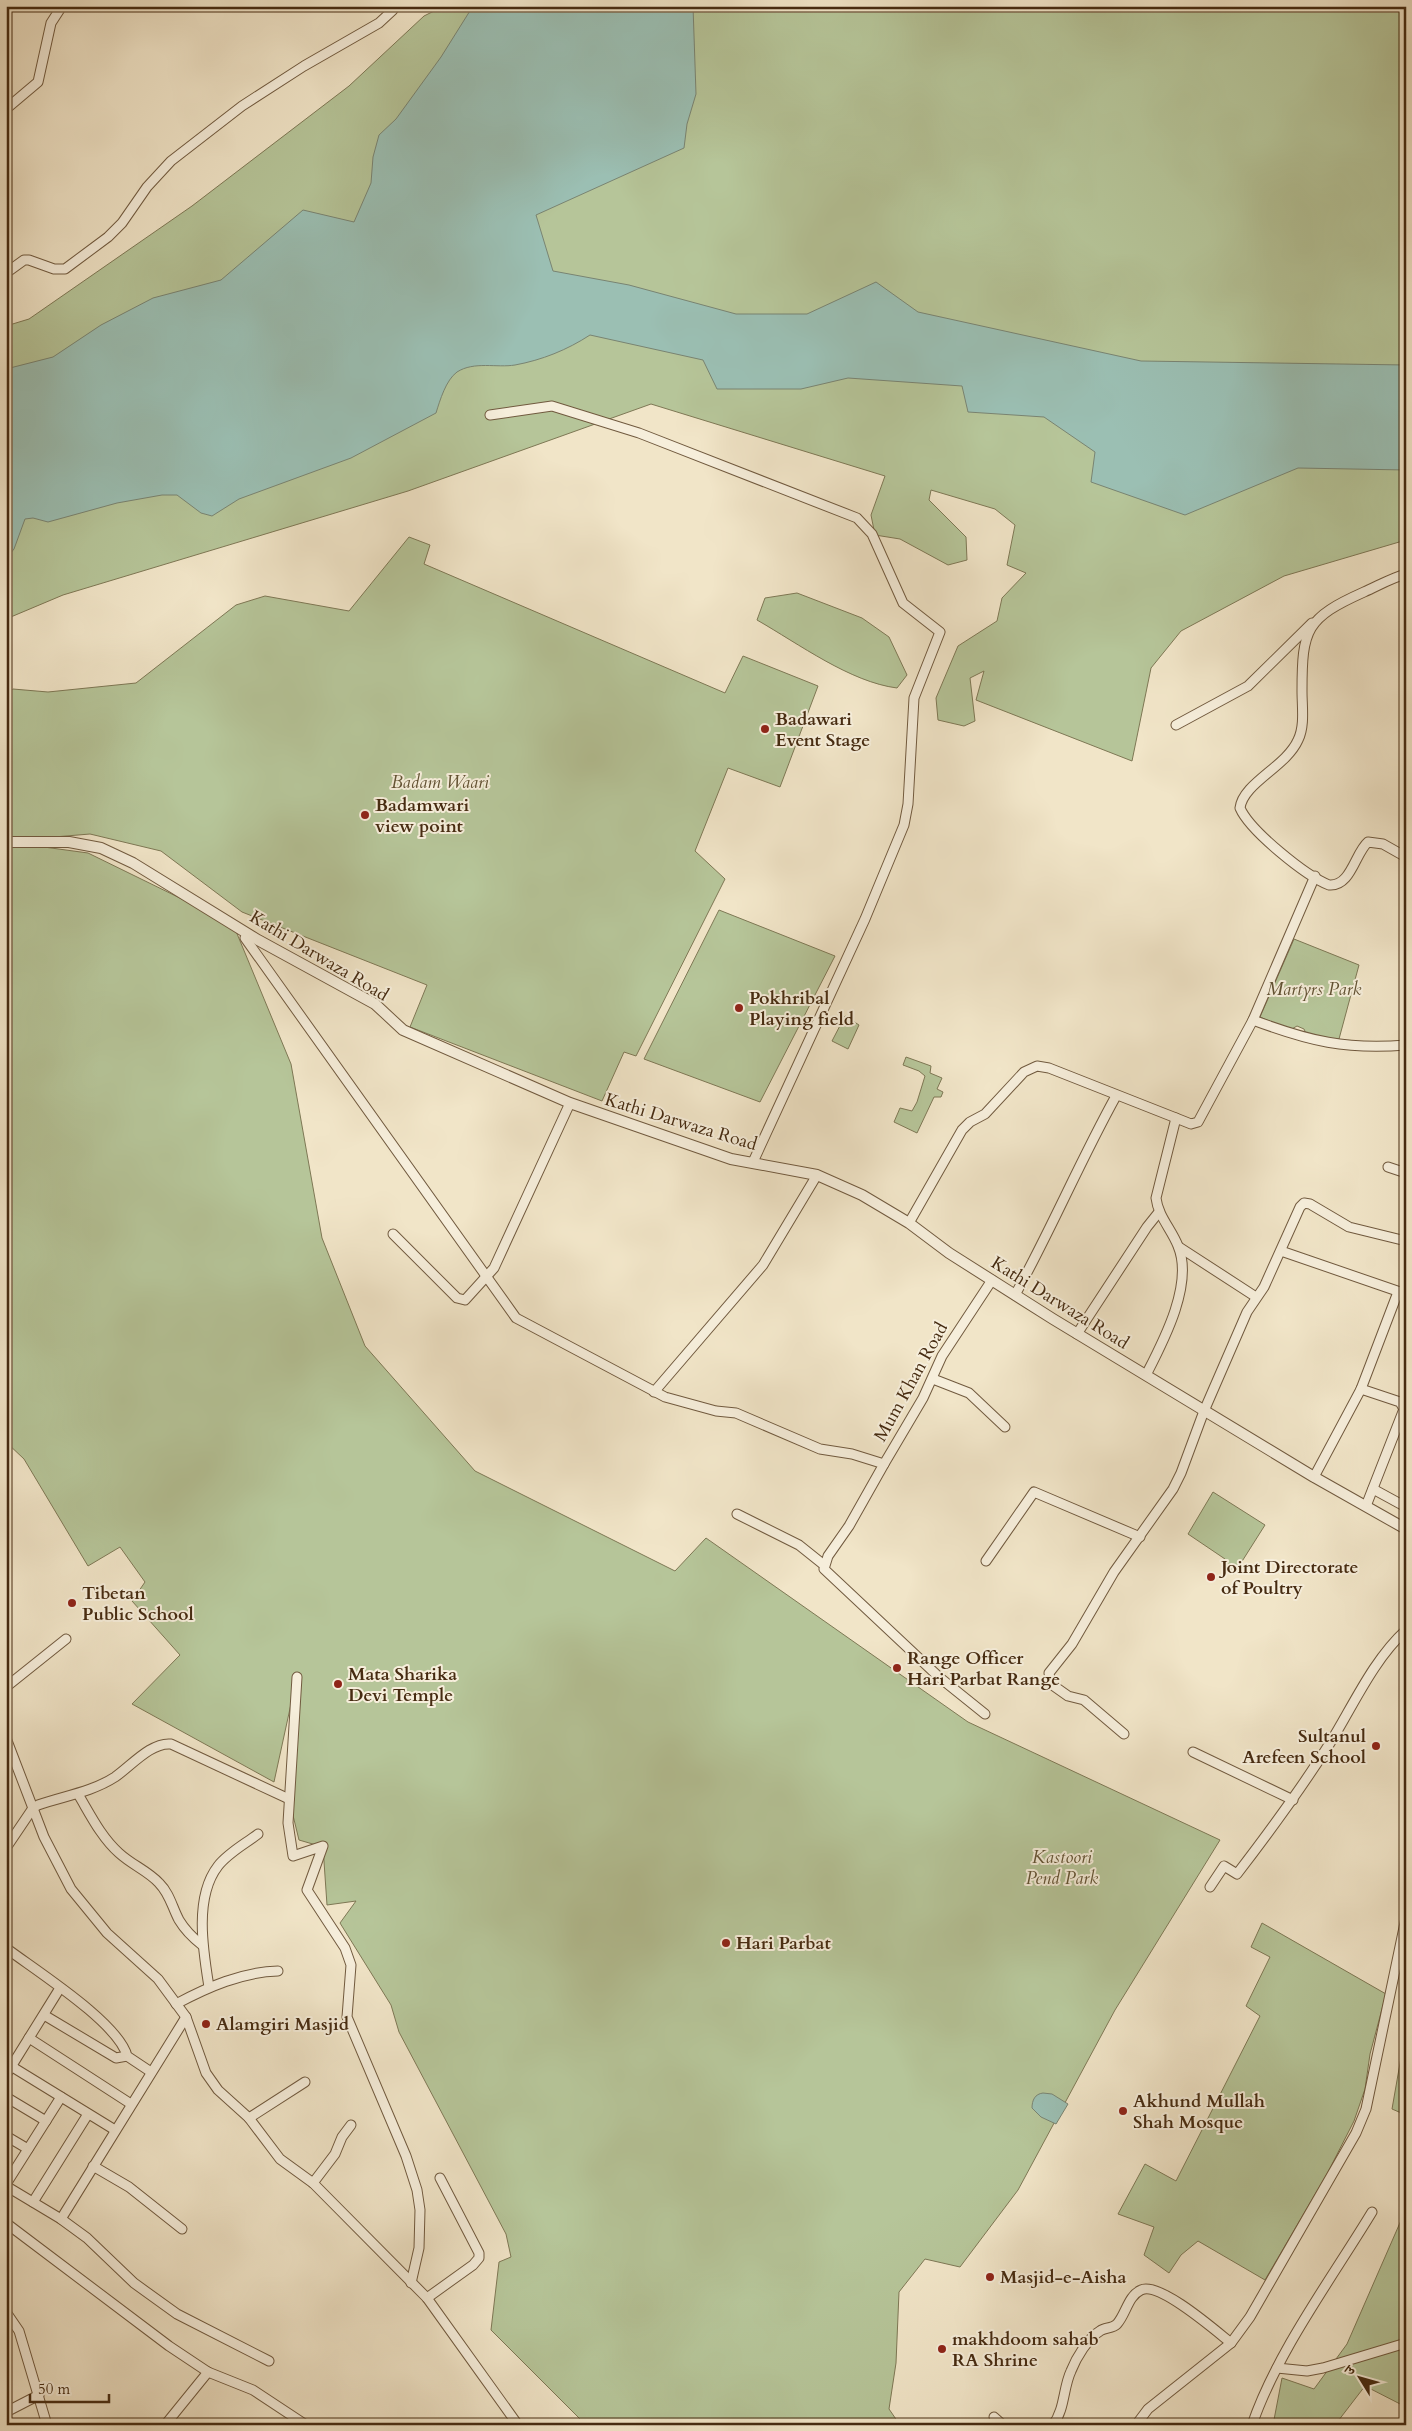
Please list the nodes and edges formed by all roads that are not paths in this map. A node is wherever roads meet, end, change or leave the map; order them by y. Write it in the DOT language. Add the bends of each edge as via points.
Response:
graph roads {
  1 [pos="62,6"];
  2 [pos="393,6"];
  3 [pos="6,108"];
  4 [pos="6,273"];
  5 [pos="490,415"];
  6 [pos="1406,574"];
  7 [pos="1316,619"];
  8 [pos="1176,725"];
  9 [pos="6,843"];
  10 [pos="1406,857"];
  11 [pos="1315,876"];
  12 [pos="245,938"];
  13 [pos="1253,1020"];
  14 [pos="1406,1045"];
  15 [pos="1116,1096"];
  16 [pos="570,1103"];
  17 [pos="1176,1118"];
  18 [pos="753,1162"];
  19 [pos="1388,1167"];
  20 [pos="1406,1173"];
  21 [pos="817,1175"];
  22 [pos="1159,1212"];
  23 [pos="909,1223"];
  24 [pos="393,1234"];
  25 [pos="1406,1241"];
  26 [pos="1179,1247"];
  27 [pos="1281,1251"];
  28 [pos="487,1277"];
  29 [pos="992,1280"];
  30 [pos="1402,1293"];
  31 [pos="1014,1294"];
  32 [pos="1256,1297"];
  33 [pos="1077,1334"];
  34 [pos="1146,1375"];
  35 [pos="934,1379"];
  36 [pos="1361,1389"];
  37 [pos="654,1392"];
  38 [pos="1204,1411"];
  39 [pos="1005,1427"];
  40 [pos="884,1464"];
  41 [pos="1314,1477"];
  42 [pos="1373,1489"];
  43 [pos="1366,1506"];
  44 [pos="1406,1507"];
  45 [pos="737,1514"];
  46 [pos="1406,1529"];
  47 [pos="1140,1538"];
  48 [pos="986,1561"];
  49 [pos="824,1565"];
  50 [pos="1406,1630"];
  51 [pos="66,1639"];
  52 [pos="296,1676"];
  53 [pos="6,1686"];
  54 [pos="986,1714"];
  55 [pos="1124,1734"];
  56 [pos="6,1738"];
  57 [pos="1193,1752"];
  58 [pos="78,1794"];
  59 [pos="289,1799"];
  60 [pos="1293,1800"];
  61 [pos="33,1808"];
  62 [pos="258,1834"];
  63 [pos="6,1848"];
  64 [pos="1210,1887"];
  65 [pos="1406,1918"];
  66 [pos="202,1945"];
  67 [pos="7,1950"];
  68 [pos="278,1971"];
  69 [pos="209,1986"];
  70 [pos="60,1988"];
  71 [pos="176,2004"];
  72 [pos="44,2015"];
  73 [pos="186,2017"];
  74 [pos="29,2038"];
  75 [pos="127,2056"];
  76 [pos="9,2065"];
  77 [pos="151,2072"];
  78 [pos="6,2075"];
  79 [pos="305,2082"];
  80 [pos="6,2097"];
  81 [pos="60,2097"];
  82 [pos="131,2104"];
  83 [pos="88,2114"];
  84 [pos="249,2118"];
  85 [pos="46,2121"];
  86 [pos="351,2125"];
  87 [pos="115,2130"];
  88 [pos="6,2136"];
  89 [pos="28,2149"];
  90 [pos="93,2166"];
  91 [pos="440,2178"];
  92 [pos="312,2183"];
  93 [pos="6,2185"];
  94 [pos="33,2202"];
  95 [pos="1372,2212"];
  96 [pos="61,2219"];
  97 [pos="6,2223"];
  98 [pos="182,2229"];
  99 [pos="411,2284"];
  100 [pos="427,2298"];
  101 [pos="6,2312"];
  102 [pos="1231,2343"];
  103 [pos="1406,2343"];
  104 [pos="269,2361"];
  105 [pos="1278,2368"];
  106 [pos="208,2372"];
  107 [pos="39,2395"];
  108 [pos="6,2412"];
  109 [pos="994,2417"];
  110 [pos="47,2425"];
  111 [pos="165,2425"];
  112 [pos="306,2425"];
  113 [pos="518,2425"];
  114 [pos="1003,2425"];
  115 [pos="1053,2425"];
  116 [pos="1136,2425"];
  117 [pos="1252,2425"];
  1 -- 3 [label="street" via="51,23 38,82"];
  2 -- 4 [label="street" via="393,10 379,23 242,106 171,161 112,232 65,268 54,270 24,260"];
  5 -- 18 [label="street" via="552,406 639,432 857,518 872,534 903,603 940,632 914,698 904,825 865,919"];
  6 -- 7 [label="street" via="1339,602"];
  7 -- 8 [label="street" via="1248,686"];
  7 -- 11 [label="street" via="1302,649 1302,727 1299,740 1282,763 1246,793 1240,808 1255,830"];
  9 -- 16 [label="street, Kathi Darwaza Road" via="69,842 101,848 133,863 258,940 375,1004 403,1030"];
  10 -- 11 [label="street" via="1383,844 1368,842 1341,882 1329,885"];
  11 -- 13 [label="street"];
  12 -- 28 [label="street, Mum Khan Road"];
  13 -- 14 [label="street" via="1288,1034 1327,1044"];
  13 -- 17 [label="street" via="1200,1120 1192,1124"];
  15 -- 17 [label="street"];
  15 -- 23 [label="street" via="1049,1068 1031,1067 985,1114 962,1130"];
  15 -- 31 [label="street" via="1037,1255"];
  16 -- 18 [label="street, Kathi Darwaza Road" via="731,1159"];
  16 -- 28 [label="street"];
  17 -- 22 [label="street" via="1157,1189"];
  18 -- 21 [label="street, Kathi Darwaza Road"];
  19 -- 20 [label="street"];
  21 -- 23 [label="street, Kathi Darwaza Road" via="862,1195"];
  21 -- 37 [label="street" via="763,1266"];
  22 -- 26 [label="street"];
  22 -- 33 [label="street"];
  23 -- 29 [label="street, Kathi Darwaza Road"];
  24 -- 28 [label="street" via="461,1301"];
  25 -- 27 [label="street" via="1348,1226 1318,1207 1304,1203"];
  26 -- 32 [label="street"];
  26 -- 34 [label="street" via="1182,1261 1177,1300 1163,1342"];
  27 -- 30 [label="street"];
  27 -- 32 [label="street"];
  28 -- 37 [label="street, Mum Khan Road" via="516,1318"];
  29 -- 31 [label="street, Kathi Darwaza Road"];
  29 -- 35 [label="street, Mum Khan Road" via="942,1356"];
  30 -- 36 [label="street"];
  31 -- 33 [label="street, Kathi Darwaza Road"];
  32 -- 38 [label="street"];
  33 -- 34 [label="street, Kathi Darwaza Road"];
  34 -- 38 [label="street, Kathi Darwaza Road"];
  35 -- 39 [label="street" via="969,1393"];
  35 -- 40 [label="street, Mum Khan Road"];
  36 -- 41 [label="street"];
  36 -- 42 [label="street" via="1400,1402 1404,1409"];
  37 -- 40 [label="street, Mum Khan Road" via="693,1406 730,1412 820,1449"];
  38 -- 41 [label="street, Kathi Darwaza Road"];
  38 -- 47 [label="street" via="1177,1481"];
  40 -- 49 [label="street"];
  41 -- 43 [label="street, Kathi Darwaza Road"];
  42 -- 43 [label="street"];
  42 -- 44 [label="street"];
  43 -- 46 [label="street, Kathi Darwaza Road"];
  45 -- 49 [label="street" via="799,1545"];
  47 -- 48 [label="street" via="1034,1492"];
  47 -- 55 [label="street" via="1114,1572 1082,1629 1048,1677 1051,1684 1068,1696 1084,1700"];
  49 -- 54 [label="street" via="826,1572 925,1664"];
  50 -- 60 [label="street" via="1373,1672"];
  51 -- 53 [label="street"];
  52 -- 59 [label="street"];
  56 -- 61 [label="street"];
  57 -- 60 [label="street"];
  58 -- 59 [label="street" via="114,1778 155,1747 166,1743"];
  58 -- 61 [label="street"];
  58 -- 66 [label="street" via="110,1844 159,1883 186,1931"];
  59 -- 99 [label="street" via="288,1823 293,1856 323,1846 306,1890 346,1948 351,1965 347,2018 406,2156 417,2190 419,2248"];
  60 -- 64 [label="street" via="1238,1874 1224,1866"];
  61 -- 63 [label="street"];
  61 -- 71 [label="street" via="71,1889 107,1933 158,1979"];
  62 -- 66 [label="street" via="224,1859 214,1873 206,1891"];
  65 -- 102 [label="street" via="1366,2109 1356,2133 1255,2308"];
  66 -- 69 [label="street"];
  67 -- 70 [label="street"];
  68 -- 69 [label="street" via="256,1973"];
  69 -- 71 [label="street"];
  70 -- 72 [label="street"];
  70 -- 75 [label="street" via="106,2024"];
  71 -- 73 [label="street"];
  72 -- 74 [label="street"];
  72 -- 75 [label="street" via="116,2058"];
  73 -- 77 [label="street"];
  73 -- 84 [label="street" via="206,2073 218,2090"];
  74 -- 76 [label="street"];
  74 -- 82 [label="street"];
  75 -- 77 [label="street"];
  76 -- 78 [label="street"];
  76 -- 81 [label="street"];
  77 -- 82 [label="street"];
  79 -- 84 [label="street"];
  80 -- 85 [label="street"];
  81 -- 83 [label="street"];
  81 -- 85 [label="street"];
  82 -- 87 [label="street"];
  83 -- 87 [label="street"];
  83 -- 94 [label="street"];
  84 -- 92 [label="street" via="280,2159"];
  85 -- 89 [label="street"];
  86 -- 92 [label="street"];
  87 -- 90 [label="street"];
  88 -- 89 [label="street"];
  89 -- 93 [label="street"];
  90 -- 96 [label="street"];
  90 -- 98 [label="street" via="129,2186"];
  91 -- 100 [label="street" via="479,2258"];
  92 -- 99 [label="street"];
  93 -- 94 [label="street"];
  94 -- 96 [label="street"];
  95 -- 105 [label="street"];
  96 -- 104 [label="street" via="87,2238 134,2283 178,2314"];
  97 -- 106 [label="street"];
  99 -- 100 [label="street"];
  100 -- 113 [label="street"];
  101 -- 107 [label="street" via="19,2331"];
  102 -- 115 [label="street" via="1199,2317 1158,2292 1141,2289 1131,2299 1117,2324 1098,2332 1081,2353 1067,2381 1061,2412"];
  102 -- 116 [label="street" via="1148,2410"];
  103 -- 105 [label="street" via="1323,2368 1307,2371"];
  105 -- 117 [label="street"];
  106 -- 111 [label="street"];
  106 -- 112 [label="street" via="252,2390"];
  107 -- 108 [label="street"];
  107 -- 110 [label="street"];
  109 -- 114 [label="street"];
}
